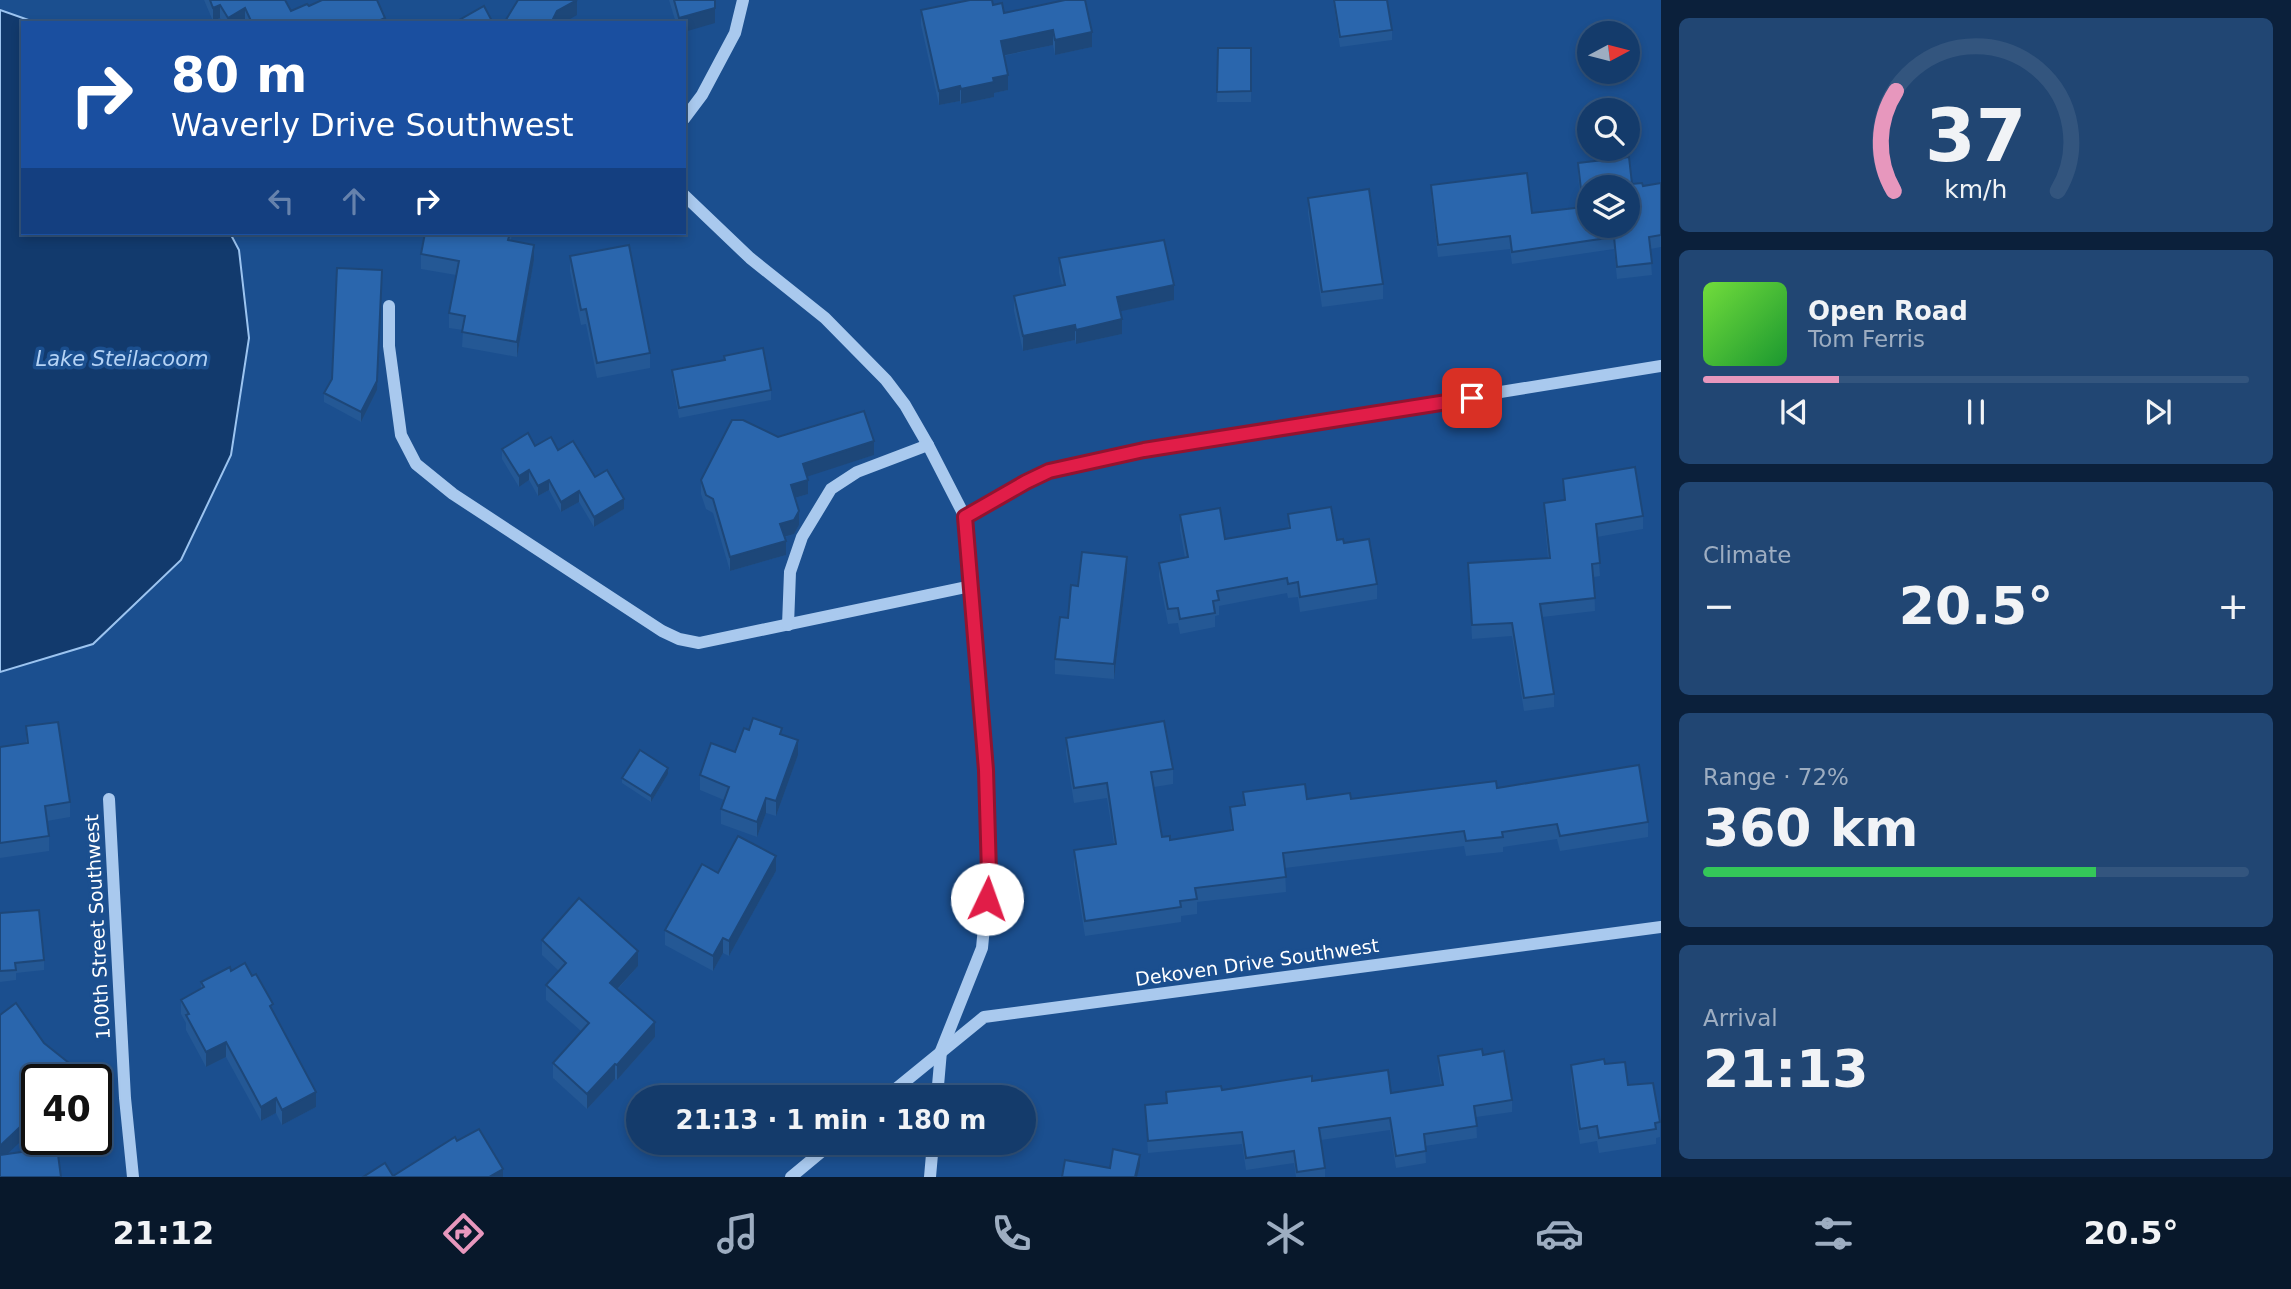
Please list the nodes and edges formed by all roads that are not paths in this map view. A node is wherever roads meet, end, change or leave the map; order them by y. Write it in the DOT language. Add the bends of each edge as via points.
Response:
graph roads {
  1 [pos="743,0"];
  2 [pos="686,116"];
  3 [pos="686,197"];
  4 [pos="388,306"];
  5 [pos="1661,366"];
  6 [pos="928,445"];
  7 [pos="965,517"];
  8 [pos="971,586"];
  9 [pos="788,625"];
  10 [pos="109,799"];
  11 [pos="1661,927"];
  12 [pos="941,1051"];
  13 [pos="900,1085"];
  14 [pos="938,1085"];
  15 [pos="818,1155"];
  16 [pos="932,1155"];
  17 [pos="133,1177"];
  18 [pos="791,1177"];
  19 [pos="930,1177"];
  1 -- 2 [label="street" via="735,33"];
  3 -- 6 [label="street" via="750,258 843,335 886,380"];
  4 -- 9 [label="street" via="401,435 416,464 453,494 679,639 699,643"];
  5 -- 7 [label="street" via="1144,450 1049,471"];
  6 -- 7 [label="street"];
  6 -- 9 [label="street" via="857,472 831,489 802,537 790,572"];
  7 -- 8 [label="street"];
  8 -- 9 [label="street"];
  8 -- 12 [label="street" via="989,874 982,948"];
  10 -- 17 [label="street, 100th Street Southwest"];
  11 -- 12 [label="street, Dekoven Drive Southwest" via="984,1017"];
  12 -- 13 [label="street, Dekoven Drive Southwest"];
  12 -- 14 [label="street"];
  15 -- 18 [label="street"];
  16 -- 19 [label="street"];
}
